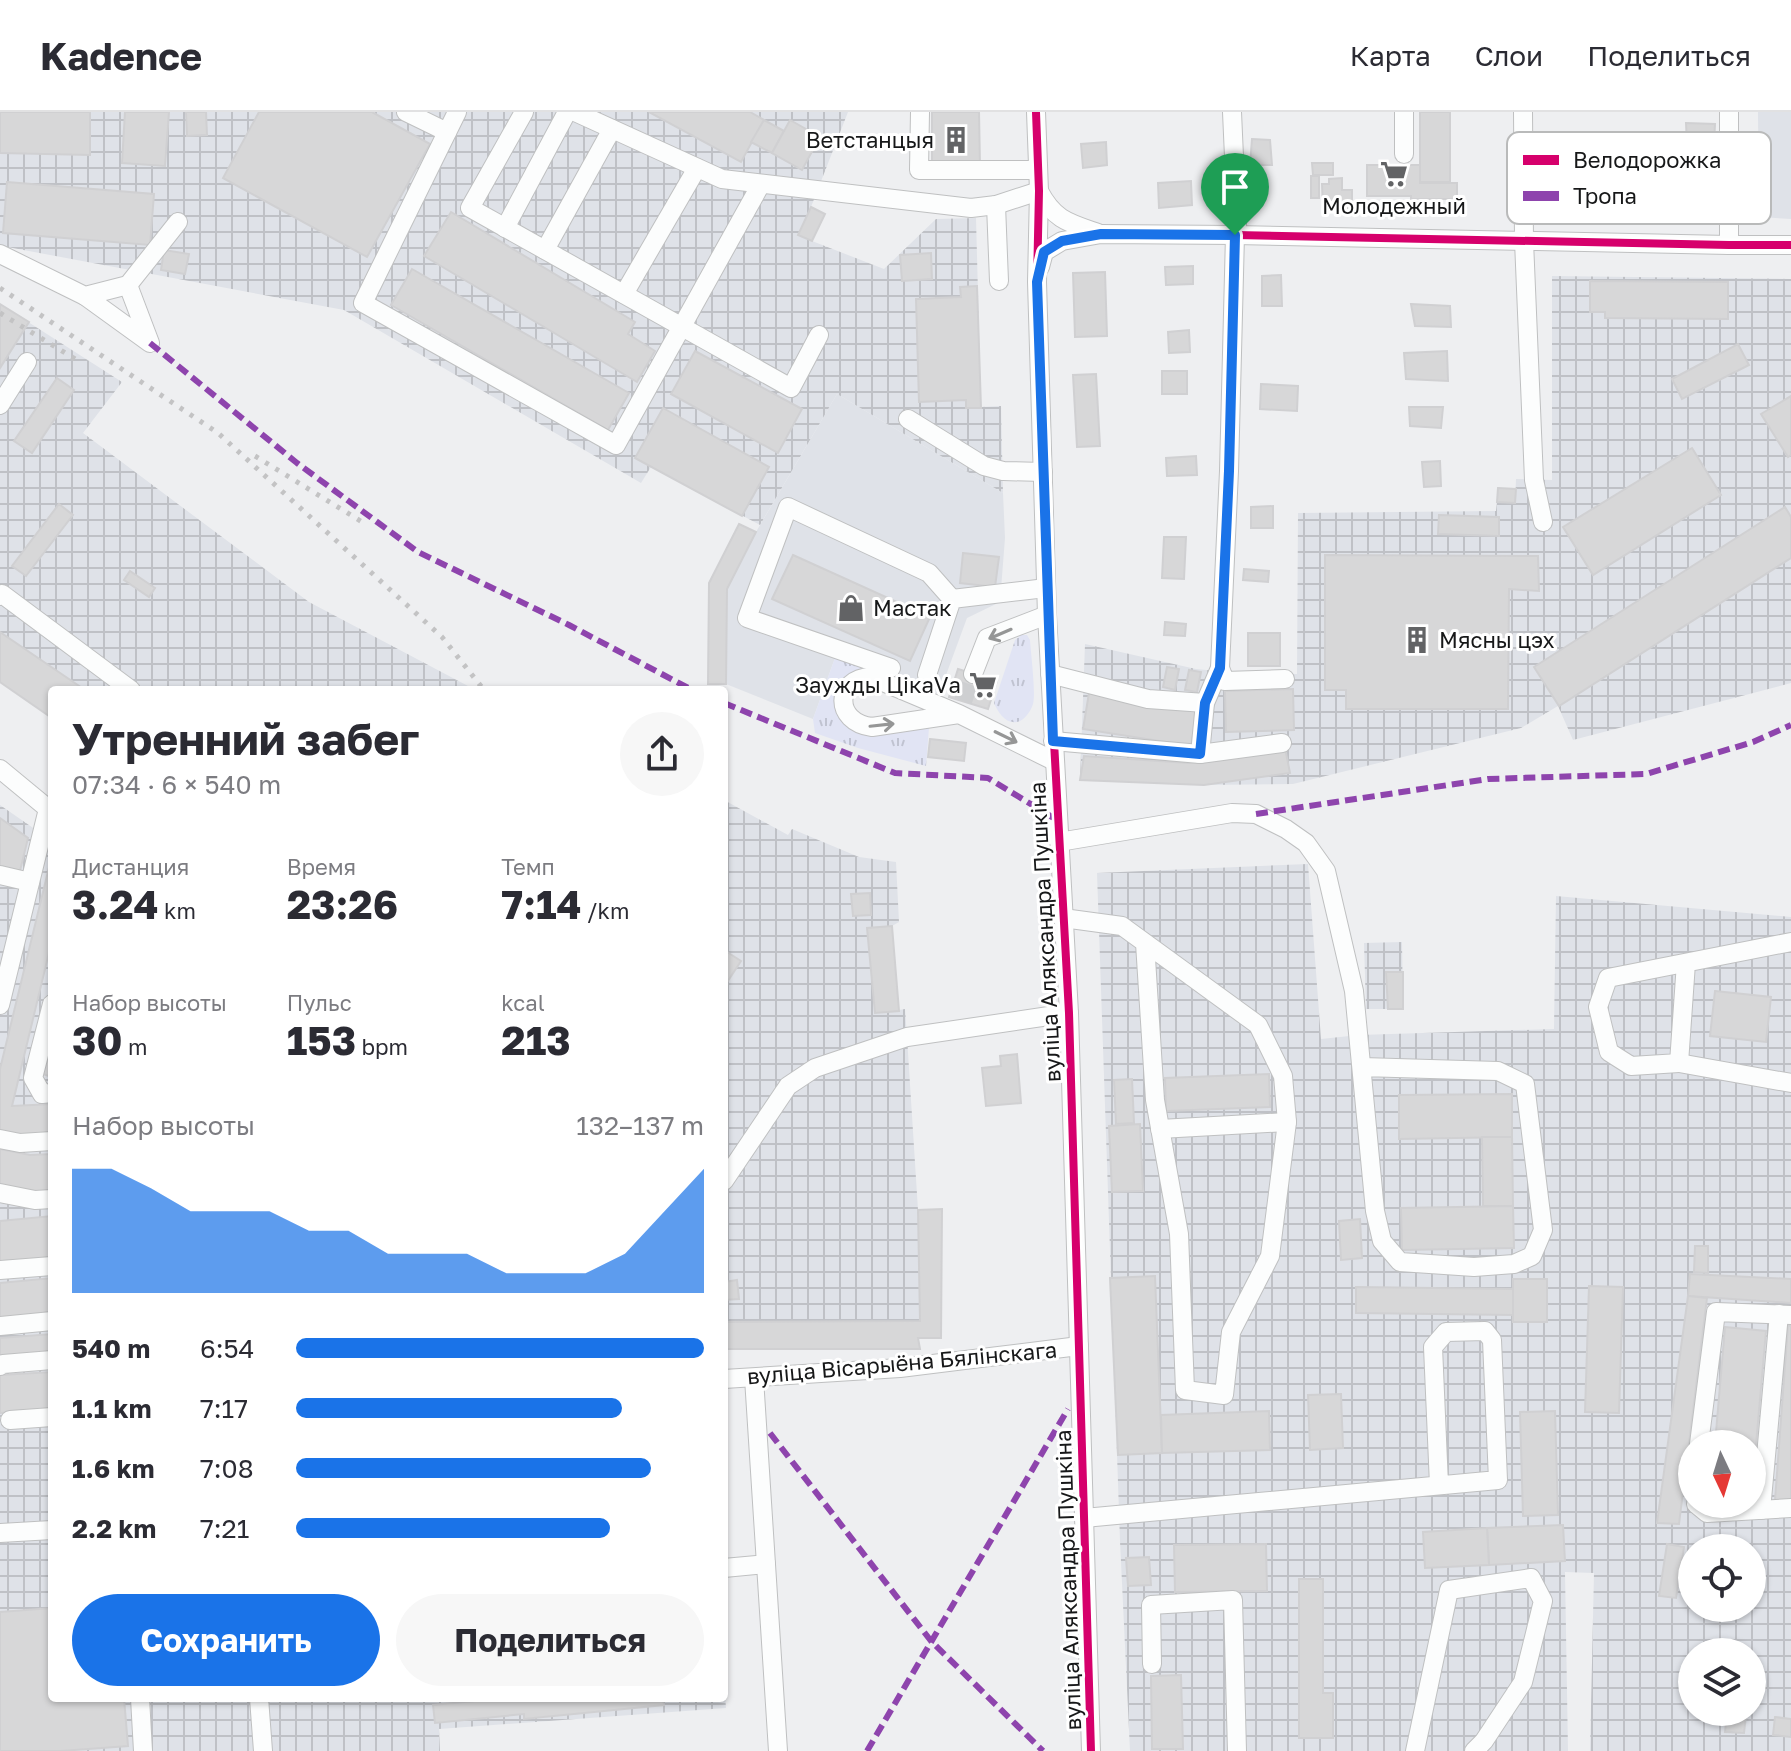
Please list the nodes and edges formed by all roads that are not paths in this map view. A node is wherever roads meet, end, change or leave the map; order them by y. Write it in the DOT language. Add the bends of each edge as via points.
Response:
graph roads {
  1 [pos="406,112"];
  2 [pos="457,112"];
  3 [pos="524,112"];
  4 [pos="567,112"];
  5 [pos="575,112"];
  6 [pos="920,112"];
  7 [pos="1036,112"];
  8 [pos="1232,112"];
  9 [pos="1404,112"];
  10 [pos="1523,112"];
  11 [pos="612,129"];
  12 [pos="447,132"];
  13 [pos="1523,132"];
  14 [pos="1404,154"];
  15 [pos="697,168"];
  16 [pos="1038,170"];
  17 [pos="761,184"];
  18 [pos="1039,191"];
  19 [pos="996,205"];
  20 [pos="178,222"];
  21 [pos="1524,224"];
  22 [pos="1729,224"];
  23 [pos="505,228"];
  24 [pos="1101,234"];
  25 [pos="1235,235"];
  26 [pos="1524,241"];
  27 [pos="1729,245"];
  28 [pos="1791,245"];
  29 [pos="545,250"];
  30 [pos="0,254"];
  31 [pos="999,281"];
  32 [pos="1037,282"];
  33 [pos="128,285"];
  34 [pos="624,294"];
  35 [pos="85,296"];
  36 [pos="682,327"];
  37 [pos="819,335"];
  38 [pos="27,362"];
  39 [pos="0,405"];
  40 [pos="908,419"];
  41 [pos="1043,472"];
  42 [pos="1543,522"];
  43 [pos="1046,588"];
  44 [pos="0,596"];
  45 [pos="952,599"];
  46 [pos="1047,615"];
  47 [pos="891,668"];
  48 [pos="1220,668"];
  49 [pos="973,674"];
  50 [pos="1050,674"];
  51 [pos="927,675"];
  52 [pos="1285,679"];
  53 [pos="126,686"];
  54 [pos="1205,703"];
  55 [pos="961,707"];
  56 [pos="1053,741"];
  57 [pos="1282,743"];
  58 [pos="1200,754"];
  59 [pos="1054,761"];
  60 [pos="0,769"];
  61 [pos="48,808"];
  62 [pos="48,817"];
  63 [pos="1059,842"];
  64 [pos="0,875"];
  65 [pos="30,882"];
  66 [pos="1063,918"];
  67 [pos="1791,942"];
  68 [pos="1145,943"];
  69 [pos="1686,963"];
  70 [pos="0,1005"];
  71 [pos="1069,1013"];
  72 [pos="48,1020"];
  73 [pos="1679,1063"];
  74 [pos="1362,1067"];
  75 [pos="1791,1083"];
  76 [pos="48,1093"];
  77 [pos="1287,1122"];
  78 [pos="1160,1129"];
  79 [pos="0,1139"];
  80 [pos="48,1141"];
  81 [pos="728,1175"];
  82 [pos="0,1193"];
  83 [pos="48,1199"];
  84 [pos="48,1266"];
  85 [pos="0,1270"];
  86 [pos="1785,1315"];
  87 [pos="48,1321"];
  88 [pos="0,1326"];
  89 [pos="1079,1346"];
  90 [pos="48,1360"];
  91 [pos="0,1366"];
  92 [pos="754,1378"];
  93 [pos="728,1379"];
  94 [pos="48,1417"];
  95 [pos="10,1420"];
  96 [pos="1701,1430"];
  97 [pos="1766,1469"];
  98 [pos="1439,1485"];
  99 [pos="1791,1508"];
  100 [pos="1766,1510"];
  101 [pos="1084,1518"];
  102 [pos="48,1530"];
  103 [pos="0,1533"];
  104 [pos="766,1564"];
  105 [pos="728,1568"];
  106 [pos="1152,1664"];
  107 [pos="140,1702"];
  108 [pos="259,1702"];
  109 [pos="143,1751"];
  110 [pos="263,1751"];
  111 [pos="778,1751"];
  112 [pos="1091,1751"];
  113 [pos="1237,1751"];
  114 [pos="1415,1751"];
  115 [pos="1474,1751"];
  1 -- 12 [label="street"];
  2 -- 12 [label="street"];
  3 -- 23 [label="street" via="470,208"];
  4 -- 23 [label="street"];
  5 -- 11 [label="street"];
  6 -- 16 [label="street" via="919,170"];
  7 -- 16 [label="street, вуліца Аляксандра Пушкіна"];
  8 -- 25 [label="street"];
  9 -- 14 [label="street"];
  10 -- 13 [label="street"];
  11 -- 15 [label="street"];
  11 -- 29 [label="street"];
  12 -- 36 [label="street" via="363,303 616,445"];
  15 -- 17 [label="street" via="722,179"];
  15 -- 34 [label="street"];
  16 -- 18 [label="street, вуліца Аляксандра Пушкіна"];
  17 -- 19 [label="street" via="971,208"];
  17 -- 36 [label="street"];
  18 -- 19 [label="street"];
  18 -- 24 [label="street" via="1054,213"];
  18 -- 32 [label="street, вуліца Аляксандра Пушкіна"];
  19 -- 31 [label="street"];
  20 -- 33 [label="street"];
  21 -- 26 [label="street"];
  22 -- 27 [label="street"];
  23 -- 29 [label="street"];
  24 -- 25 [label="street"];
  24 -- 32 [label="street" via="1062,241 1044,252"];
  25 -- 26 [label="street"];
  25 -- 48 [label="street"];
  26 -- 27 [label="street"];
  26 -- 42 [label="street" via="1534,480"];
  27 -- 28 [label="street"];
  29 -- 34 [label="street"];
  30 -- 35 [label="street"];
  32 -- 41 [label="street, вуліца Аляксандра Пушкіна"];
  33 -- 35 [label="street"];
  33 -- 35 [label="street" via="150,343"];
  34 -- 36 [label="street"];
  36 -- 37 [label="street" via="791,388"];
  38 -- 39 [label="street"];
  40 -- 41 [label="street" via="984,466"];
  41 -- 43 [label="street, вуліца Аляксандра Пушкіна"];
  43 -- 45 [label="street"];
  43 -- 46 [label="street, вуліца Аляксандра Пушкіна"];
  44 -- 53 [label="street"];
  45 -- 47 [label="street" via="929,573 788,507 747,618"];
  45 -- 51 [label="street"];
  46 -- 49 [label="street, one-way" via="987,638"];
  46 -- 50 [label="street, вуліца Аляксандра Пушкіна"];
  48 -- 52 [label="street" via="1225,681"];
  48 -- 54 [label="street"];
  50 -- 54 [label="street" via="1148,699"];
  50 -- 56 [label="street, вуліца Аляксандра Пушкіна"];
  54 -- 58 [label="street"];
  55 -- 55 [label="street, one-way" via="871,677 852,682 844,701 850,719 872,727"];
  55 -- 59 [label="street, one-way"];
  56 -- 58 [label="street"];
  56 -- 59 [label="street, вуліца Аляксандра Пушкіна"];
  57 -- 58 [label="street"];
  59 -- 63 [label="street, вуліца Аляксандра Пушкіна"];
  60 -- 61 [label="street"];
  62 -- 65 [label="street"];
  63 -- 66 [label="street, вуліца Аляксандра Пушкіна"];
  63 -- 74 [label="street" via="1232,813 1256,814 1306,843 1326,871 1354,991"];
  64 -- 65 [label="street"];
  65 -- 70 [label="street"];
  66 -- 68 [label="street" via="1122,926"];
  66 -- 71 [label="street, вуліца Аляксандра Пушкіна"];
  67 -- 69 [label="street"];
  68 -- 77 [label="street" via="1258,1025 1283,1076"];
  68 -- 78 [label="street"];
  69 -- 73 [label="street"];
  69 -- 73 [label="street" via="1608,978 1598,1007 1609,1052 1631,1066"];
  71 -- 81 [label="street" via="907,1037 815,1068 788,1086"];
  71 -- 89 [label="street, вуліца Аляксандра Пушкіна"];
  72 -- 76 [label="street" via="33,1078 42,1094"];
  73 -- 75 [label="street"];
  74 -- 74 [label="street" via="1375,1211 1382,1241 1400,1262 1474,1267 1514,1264 1532,1256 1543,1230 1525,1084 1498,1071"];
  77 -- 78 [label="street"];
  77 -- 78 [label="street" via="1270,1256 1231,1332 1224,1395 1185,1390 1179,1234"];
  79 -- 80 [label="street"];
  82 -- 83 [label="street"];
  84 -- 85 [label="street"];
  86 -- 96 [label="street" via="1716,1312"];
  86 -- 97 [label="street"];
  87 -- 88 [label="street"];
  89 -- 92 [label="street, вуліца Вісарыёна Бялінскага" via="900,1368"];
  89 -- 101 [label="street, вуліца Аляксандра Пушкіна"];
  90 -- 91 [label="street"];
  92 -- 93 [label="street, вуліца Вісарыёна Бялінскага"];
  92 -- 104 [label="street"];
  94 -- 95 [label="street"];
  98 -- 98 [label="street" via="1498,1480 1492,1340 1485,1331 1446,1332 1433,1347"];
  98 -- 101 [label="street"];
  99 -- 100 [label="street"];
  101 -- 112 [label="street, вуліца Аляксандра Пушкіна"];
  102 -- 103 [label="street"];
  104 -- 105 [label="street"];
  104 -- 111 [label="street"];
  106 -- 113 [label="street" via="1151,1605 1233,1600"];
  107 -- 109 [label="street"];
  108 -- 110 [label="street"];
  114 -- 115 [label="street" via="1449,1590 1531,1578 1543,1601 1523,1682"];
}
